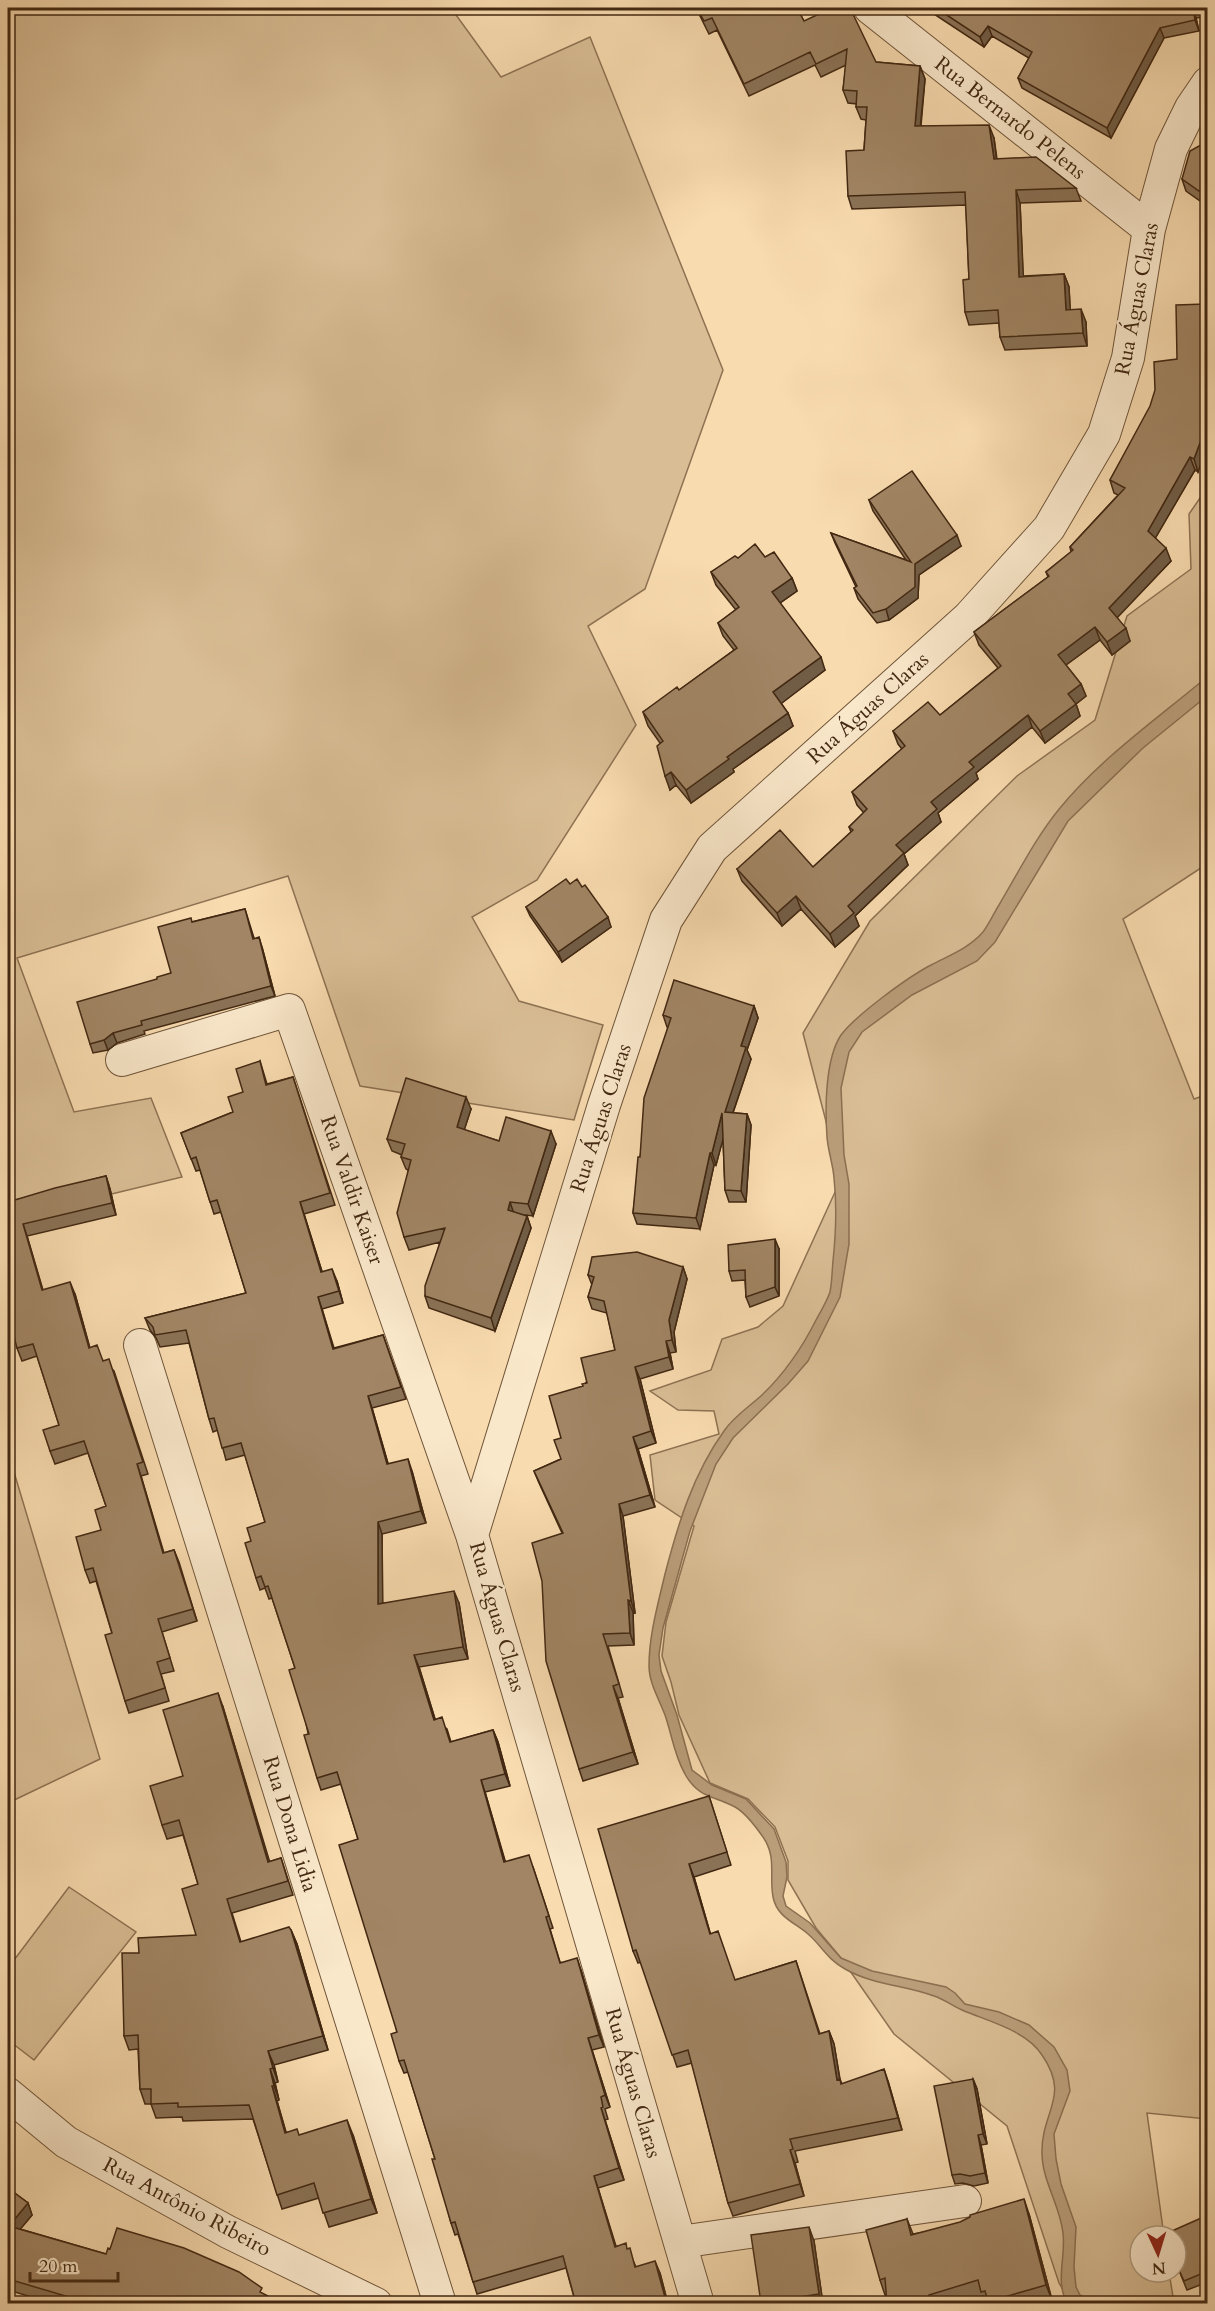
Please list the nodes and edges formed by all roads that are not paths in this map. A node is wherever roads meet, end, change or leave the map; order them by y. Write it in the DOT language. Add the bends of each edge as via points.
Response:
graph roads {
  1 [pos="870,8"];
  2 [pos="1208,83"];
  3 [pos="1149,229"];
  4 [pos="122,1060"];
  5 [pos="140,1346"];
  6 [pos="472,1535"];
  7 [pos="8,2094"];
  8 [pos="965,2201"];
  9 [pos="680,2242"];
  10 [pos="376,2304"];
  11 [pos="440,2304"];
  12 [pos="698,2304"];
  1 -- 3 [label="street, Rua Bernardo Pelens"];
  2 -- 3 [label="street, Rua Águas Claras" via="1171,149"];
  3 -- 6 [label="street, Rua Águas Claras" via="1128,358 1104,434 1049,528 968,618 712,848 666,920 604,1105"];
  4 -- 6 [label="street, Rua Valdir Kaiser" via="289,1010"];
  5 -- 11 [label="street, Rua Dona Lidia"];
  6 -- 9 [label="street, Rua Águas Claras"];
  7 -- 10 [label="street, Rua Antônio Ribeiro" via="66,2142 228,2232"];
  8 -- 9 [label="street"];
  9 -- 12 [label="street, Rua Águas Claras"];
}
